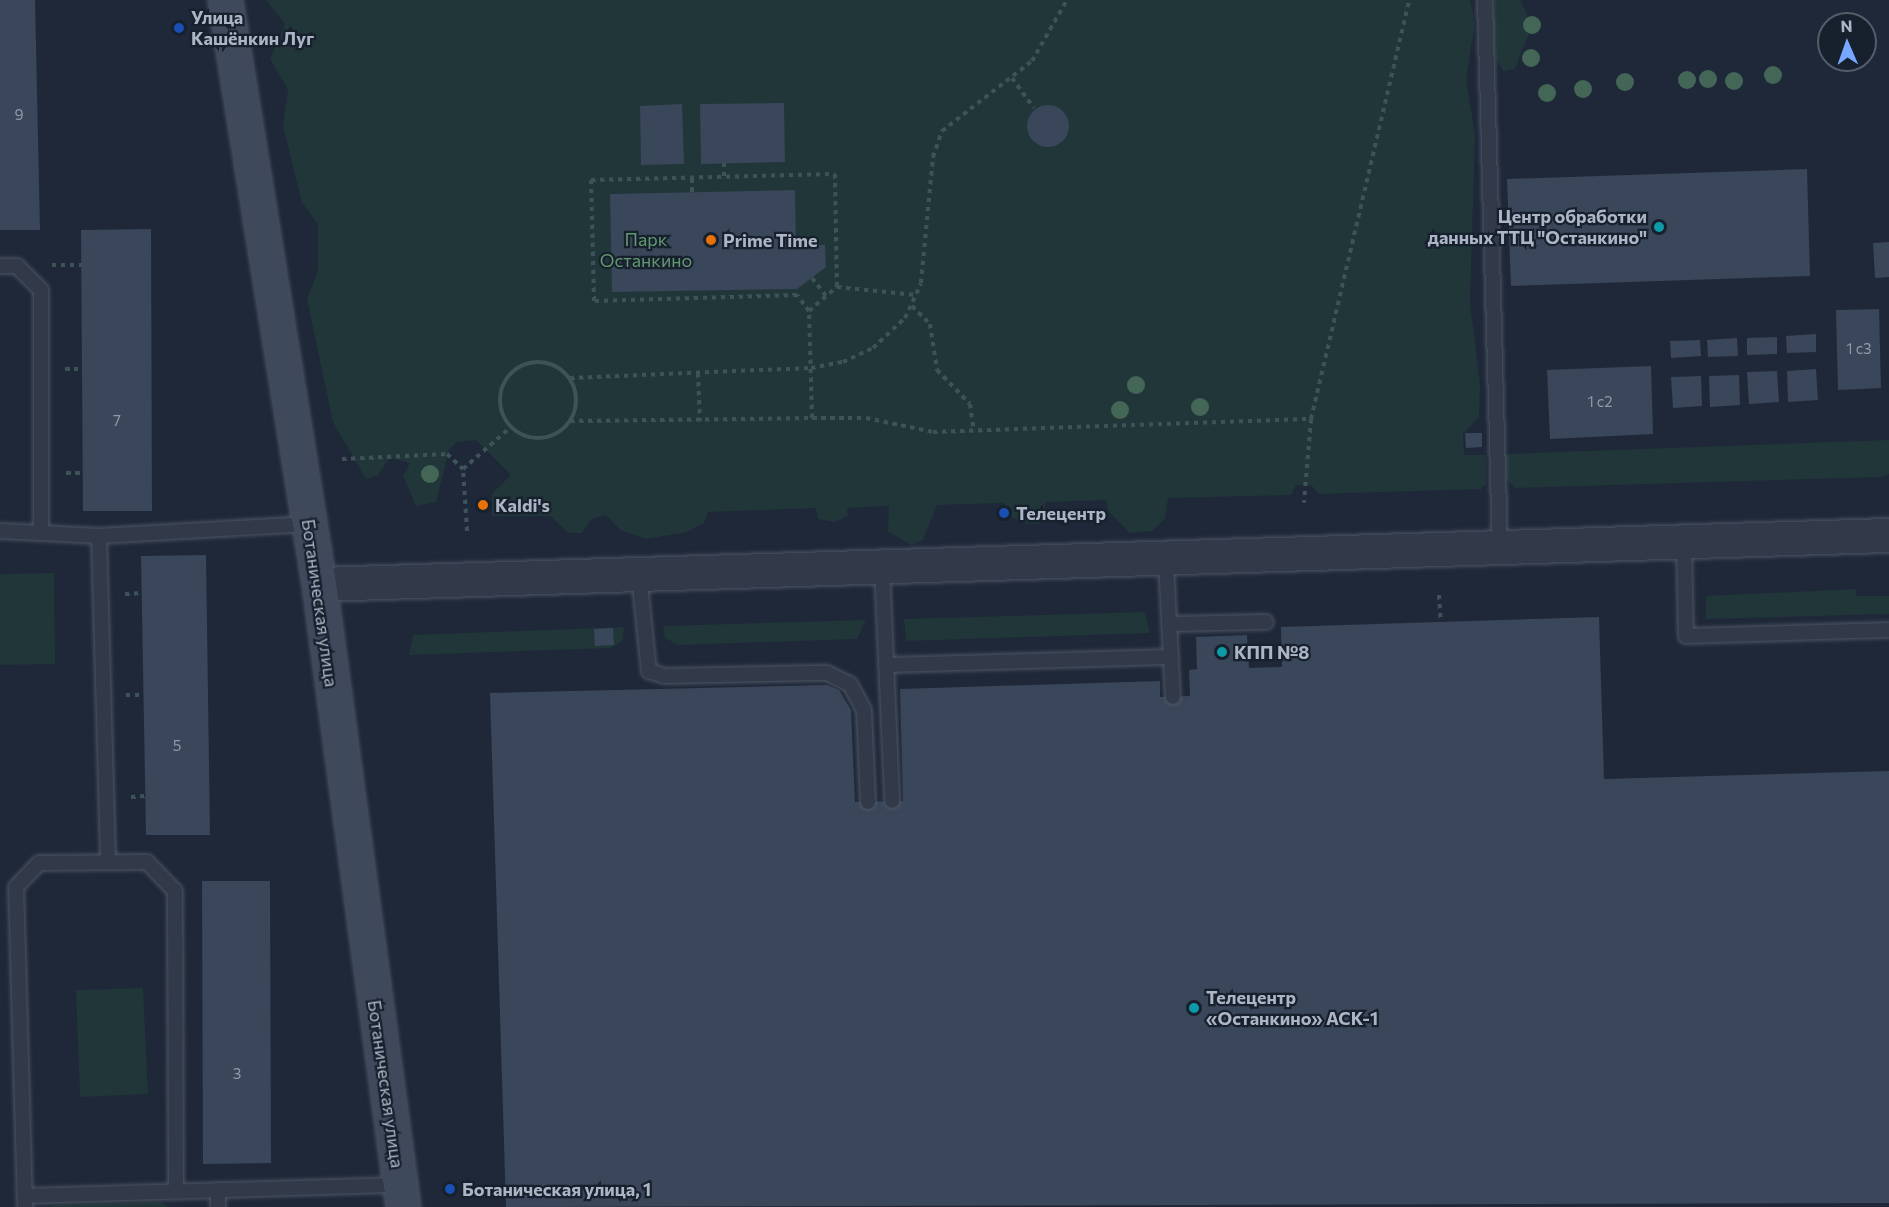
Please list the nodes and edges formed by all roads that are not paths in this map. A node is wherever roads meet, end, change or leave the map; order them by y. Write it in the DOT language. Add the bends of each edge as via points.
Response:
graph roads {
  1 [pos="225,0"];
  2 [pos="1485,0"];
  3 [pos="0,266"];
  4 [pos="309,524"];
  5 [pos="0,531"];
  6 [pos="41,532"];
  7 [pos="1889,535"];
  8 [pos="99,536"];
  9 [pos="1684,543"];
  10 [pos="1500,549"];
  11 [pos="1166,561"];
  12 [pos="882,568"];
  13 [pos="639,575"];
  14 [pos="319,584"];
  15 [pos="1266,622"];
  16 [pos="1169,624"];
  17 [pos="1889,630"];
  18 [pos="1171,657"];
  19 [pos="886,665"];
  20 [pos="1173,697"];
  21 [pos="892,801"];
  22 [pos="868,802"];
  23 [pos="108,862"];
  24 [pos="218,1190"];
  25 [pos="176,1191"];
  26 [pos="401,1196"];
  27 [pos="25,1202"];
  28 [pos="218,1207"];
  1 -- 4 [label="main road, Ботаническая улица"];
  2 -- 10 [label="lane"];
  3 -- 6 [label="lane" via="17,266 41,290"];
  4 -- 8 [label="lane"];
  4 -- 14 [label="main road, Ботаническая улица"];
  5 -- 6 [label="lane"];
  6 -- 8 [label="lane"];
  7 -- 9 [label="street"];
  8 -- 23 [label="lane"];
  9 -- 10 [label="street"];
  9 -- 17 [label="lane" via="1686,636"];
  10 -- 11 [label="street"];
  11 -- 12 [label="street"];
  11 -- 16 [label="lane"];
  12 -- 13 [label="street"];
  12 -- 19 [label="lane"];
  13 -- 14 [label="street"];
  13 -- 22 [label="lane" via="648,671 664,676 827,673 850,684 864,710"];
  14 -- 26 [label="main road, Ботаническая улица"];
  15 -- 16 [label="lane"];
  16 -- 18 [label="lane"];
  18 -- 19 [label="lane"];
  18 -- 20 [label="lane"];
  19 -- 21 [label="lane"];
  23 -- 25 [label="lane" via="147,862 175,891"];
  23 -- 27 [label="lane" via="39,863 16,888"];
  24 -- 25 [label="lane"];
  24 -- 26 [label="lane"];
  24 -- 28 [label="lane"];
  25 -- 27 [label="lane"];
}
